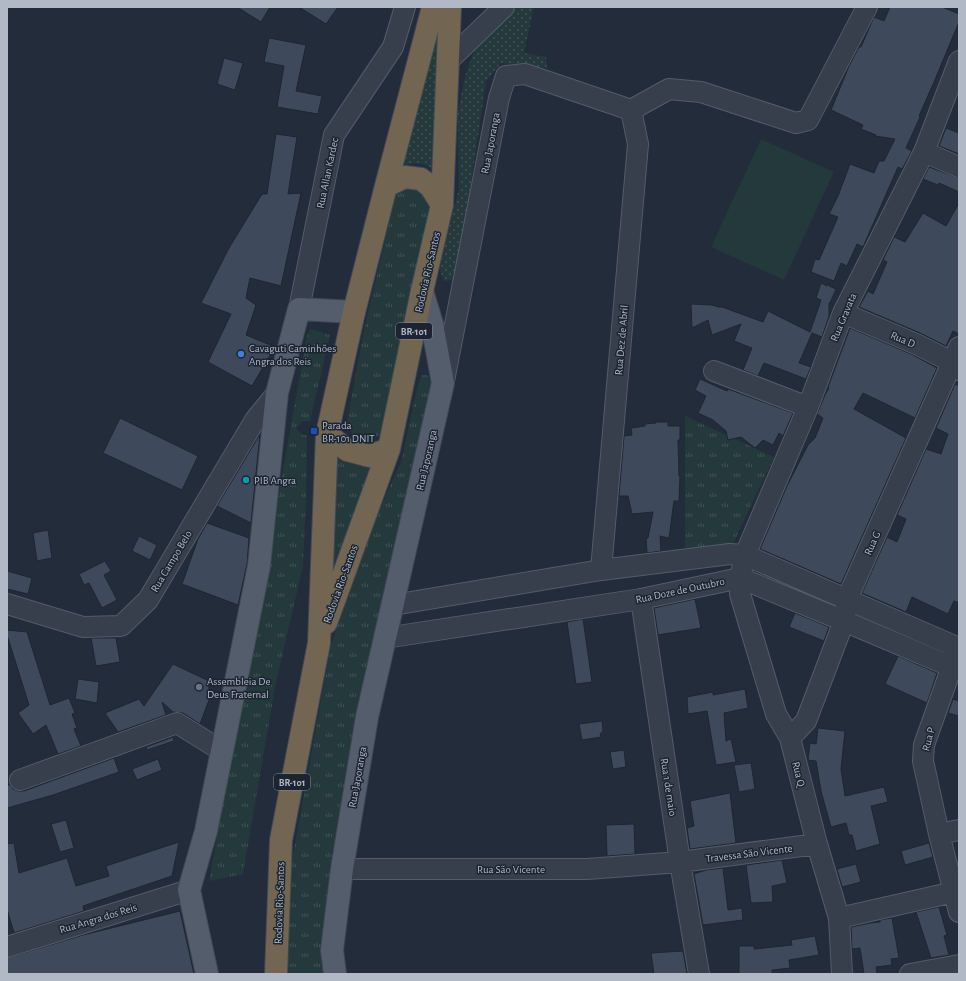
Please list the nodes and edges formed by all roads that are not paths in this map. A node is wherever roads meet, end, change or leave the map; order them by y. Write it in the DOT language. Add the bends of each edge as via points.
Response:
graph roads {
  1 [pos="405,7"];
  2 [pos="433,7"];
  3 [pos="450,7"];
  4 [pos="504,7"];
  5 [pos="867,7"];
  6 [pos="448,61"];
  7 [pos="959,61"];
  8 [pos="631,110"];
  9 [pos="924,152"];
  10 [pos="959,167"];
  11 [pos="386,186"];
  12 [pos="442,205"];
  13 [pos="422,291"];
  14 [pos="299,308"];
  15 [pos="354,312"];
  16 [pos="843,313"];
  17 [pos="957,359"];
  18 [pos="714,371"];
  19 [pos="443,383"];
  20 [pos="277,393"];
  21 [pos="808,407"];
  22 [pos="327,434"];
  23 [pos="389,449"];
  24 [pos="745,555"];
  25 [pos="686,559"];
  26 [pos="601,570"];
  27 [pos="740,578"];
  28 [pos="691,588"];
  29 [pos="641,599"];
  30 [pos="847,599"];
  31 [pos="7,604"];
  32 [pos="393,605"];
  33 [pos="844,621"];
  34 [pos="385,638"];
  35 [pos="319,643"];
  36 [pos="959,647"];
  37 [pos="955,669"];
  38 [pos="790,738"];
  39 [pos="222,751"];
  40 [pos="20,780"];
  41 [pos="959,830"];
  42 [pos="939,834"];
  43 [pos="817,844"];
  44 [pos="680,862"];
  45 [pos="342,869"];
  46 [pos="189,890"];
  47 [pos="954,892"];
  48 [pos="959,912"];
  49 [pos="839,918"];
  50 [pos="7,947"];
  51 [pos="959,965"];
  52 [pos="207,974"];
  53 [pos="276,974"];
  54 [pos="335,974"];
  55 [pos="698,974"];
  56 [pos="842,974"];
  57 [pos="910,974"];
  1 -- 14 [label="street, Rua Allan Kardec" via="393,47 334,135"];
  2 -- 11 [label="highway, Rodovia Rio-Santos / BR-101"];
  3 -- 6 [label="highway, Rodovia Rio-Santos / BR-101"];
  4 -- 6 [label="street"];
  5 -- 8 [label="street" via="808,120 796,123 701,92 669,89"];
  6 -- 12 [label="highway, Rodovia Rio-Santos / BR-101"];
  7 -- 9 [label="street, Rua Gravata"];
  8 -- 19 [label="street, Rua Japoranga" via="525,74 506,76 499,98"];
  8 -- 26 [label="street, Rua Dez de Abril" via="638,144"];
  9 -- 10 [label="street"];
  9 -- 16 [label="street, Rua Gravata"];
  11 -- 12 [label="highway" via="405,177 422,179"];
  11 -- 15 [label="highway, Rodovia Rio-Santos / BR-101"];
  12 -- 13 [label="highway, Rodovia Rio-Santos / BR-101"];
  13 -- 19 [label="main road" via="432,324"];
  13 -- 23 [label="highway, Rodovia Rio-Santos / BR-101"];
  14 -- 15 [label="main road"];
  14 -- 20 [label="main road"];
  15 -- 22 [label="highway, Rodovia Rio-Santos / BR-101"];
  16 -- 17 [label="street, Rua D"];
  16 -- 21 [label="street, Rua Gravata"];
  17 -- 30 [label="street, Rua G"];
  18 -- 21 [label="street"];
  19 -- 32 [label="main road, Rua Japoranga"];
  20 -- 31 [label="street, Rua Campo Belo" via="255,420 148,600 121,626 83,627"];
  20 -- 39 [label="main road" via="259,566"];
  21 -- 24 [label="street, Rua Gravata"];
  22 -- 23 [label="highway" via="346,450 370,456"];
  22 -- 35 [label="highway, Rodovia Rio-Santos / BR-101"];
  23 -- 35 [label="highway, Rodovia Rio-Santos / BR-101"];
  24 -- 25 [label="street" via="730,554"];
  24 -- 27 [label="street, Rua Gravata"];
  24 -- 30 [label="street"];
  25 -- 26 [label="street"];
  25 -- 28 [label="street"];
  26 -- 32 [label="street"];
  27 -- 28 [label="street, Rua Doze de Outubro"];
  27 -- 33 [label="street, Rua Doze de Outubro"];
  27 -- 38 [label="street, Rua Q" via="740,594 776,714"];
  28 -- 29 [label="street, Rua Doze de Outubro"];
  29 -- 34 [label="street, Rua Doze de Outubro"];
  29 -- 44 [label="street, Rua 1 de maio"];
  30 -- 33 [label="street, Rua G"];
  30 -- 36 [label="street"];
  32 -- 34 [label="main road, Rua Japoranga"];
  33 -- 37 [label="street, Rua Doze de Outubro"];
  33 -- 38 [label="street, Rua G" via="806,721"];
  34 -- 45 [label="main road, Rua Japoranga" via="367,717"];
  35 -- 53 [label="highway, Rodovia Rio-Santos / BR-101" via="282,840"];
  36 -- 37 [label="street, Rua P"];
  37 -- 42 [label="street, Rua P" via="924,745 924,761"];
  38 -- 43 [label="street, Rua Q"];
  39 -- 40 [label="street" via="177,723"];
  39 -- 46 [label="main road" via="206,831"];
  41 -- 42 [label="street"];
  42 -- 47 [label="street, Rua P"];
  43 -- 44 [label="street, Travessa São Vicente"];
  43 -- 49 [label="street, Rua Q"];
  44 -- 45 [label="street, Rua São Vicente" via="587,869"];
  44 -- 55 [label="street, Rua 1 de maio"];
  45 -- 54 [label="main road, Rua Japoranga" via="332,950"];
  46 -- 50 [label="street, Rua Angra dos Reis"];
  46 -- 52 [label="main road"];
  47 -- 48 [label="street, Rua P"];
  47 -- 49 [label="street"];
  49 -- 56 [label="street, Rua Q"];
  51 -- 57 [label="street"];
}
